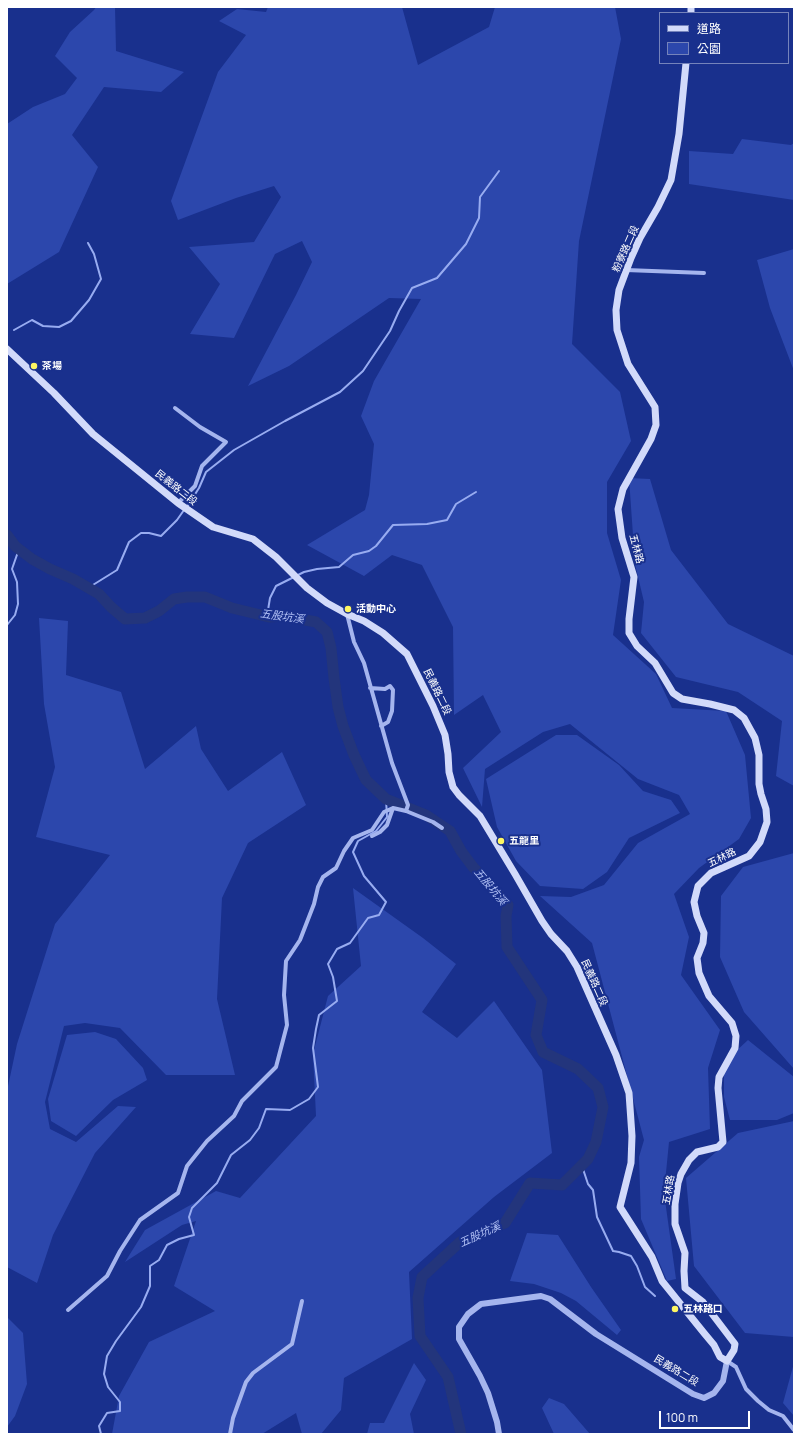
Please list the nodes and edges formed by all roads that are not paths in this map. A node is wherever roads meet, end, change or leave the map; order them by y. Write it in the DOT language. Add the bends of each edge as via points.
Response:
graph roads {
  1 [pos="686,64"];
  2 [pos="626,270"];
  3 [pos="704,273"];
  4 [pos="7,349"];
  5 [pos="175,408"];
  6 [pos="651,439"];
  7 [pos="180,504"];
  8 [pos="347,614"];
  9 [pos="370,688"];
  10 [pos="381,726"];
  11 [pos="393,808"];
  12 [pos="406,811"];
  13 [pos="442,828"];
  14 [pos="372,836"];
  15 [pos="302,1300"];
  16 [pos="68,1310"];
  17 [pos="727,1361"];
  18 [pos="794,1430"];
  19 [pos="230,1434"];
  20 [pos="499,1434"];
  1 -- 2 [label="main road, 粉寮路二段" via="679,134 671,180"];
  2 -- 3 [label="street"];
  2 -- 6 [label="main road, 粉寮路二段" via="616,310 617,330 628,364 654,407 656,425"];
  4 -- 7 [label="main road, 民義路二段" via="93,434"];
  5 -- 7 [label="street" via="226,442 202,466 195,486"];
  6 -- 17 [label="main road, 五林路" via="623,489 618,509 622,538 634,577 628,619 629,633 637,646 655,663 672,693 682,699 734,710 744,718 755,738 759,755 759,784 767,812 760,842 749,856 711,873 698,886 694,902 704,933 704,943 696,958 698,973 709,996 732,1023 736,1036 735,1048 718,1083 723,1142 718,1147 696,1152 689,1160 678,1183 675,1224 685,1253 685,1288 703,1302 735,1344"];
  7 -- 8 [label="main road, 民義路二段" via="214,527 253,539 276,557 307,588"];
  8 -- 9 [label="street"];
  8 -- 17 [label="main road, 民義路二段" via="383,633 407,654 445,735 453,787 480,816 542,921 577,967 616,1055 628,1092 632,1151 620,1207 652,1257 662,1281 720,1357"];
  9 -- 10 [label="street"];
  9 -- 10 [label="street" via="385,689 390,686 393,690 392,711 388,722"];
  10 -- 12 [label="street" via="408,804"];
  11 -- 12 [label="street"];
  11 -- 14 [label="street" via="387,825"];
  11 -- 16 [label="street" via="384,812 372,830 353,838 336,868 323,877 318,887 300,940 286,961 284,994 287,1025 276,1067 242,1101 234,1116 207,1141 187,1166 178,1193 140,1220 108,1276"];
  12 -- 13 [label="street"];
  15 -- 19 [label="street" via="292,1344 252,1373 246,1382 233,1418"];
  17 -- 18 [label="street" via="736,1367 746,1389 769,1410 783,1416"];
  17 -- 20 [label="street, 民義路二段" via="723,1381 714,1393 704,1398 693,1394 596,1334 550,1299 541,1296 482,1304 468,1314 459,1327 459,1339 488,1393"];
}
